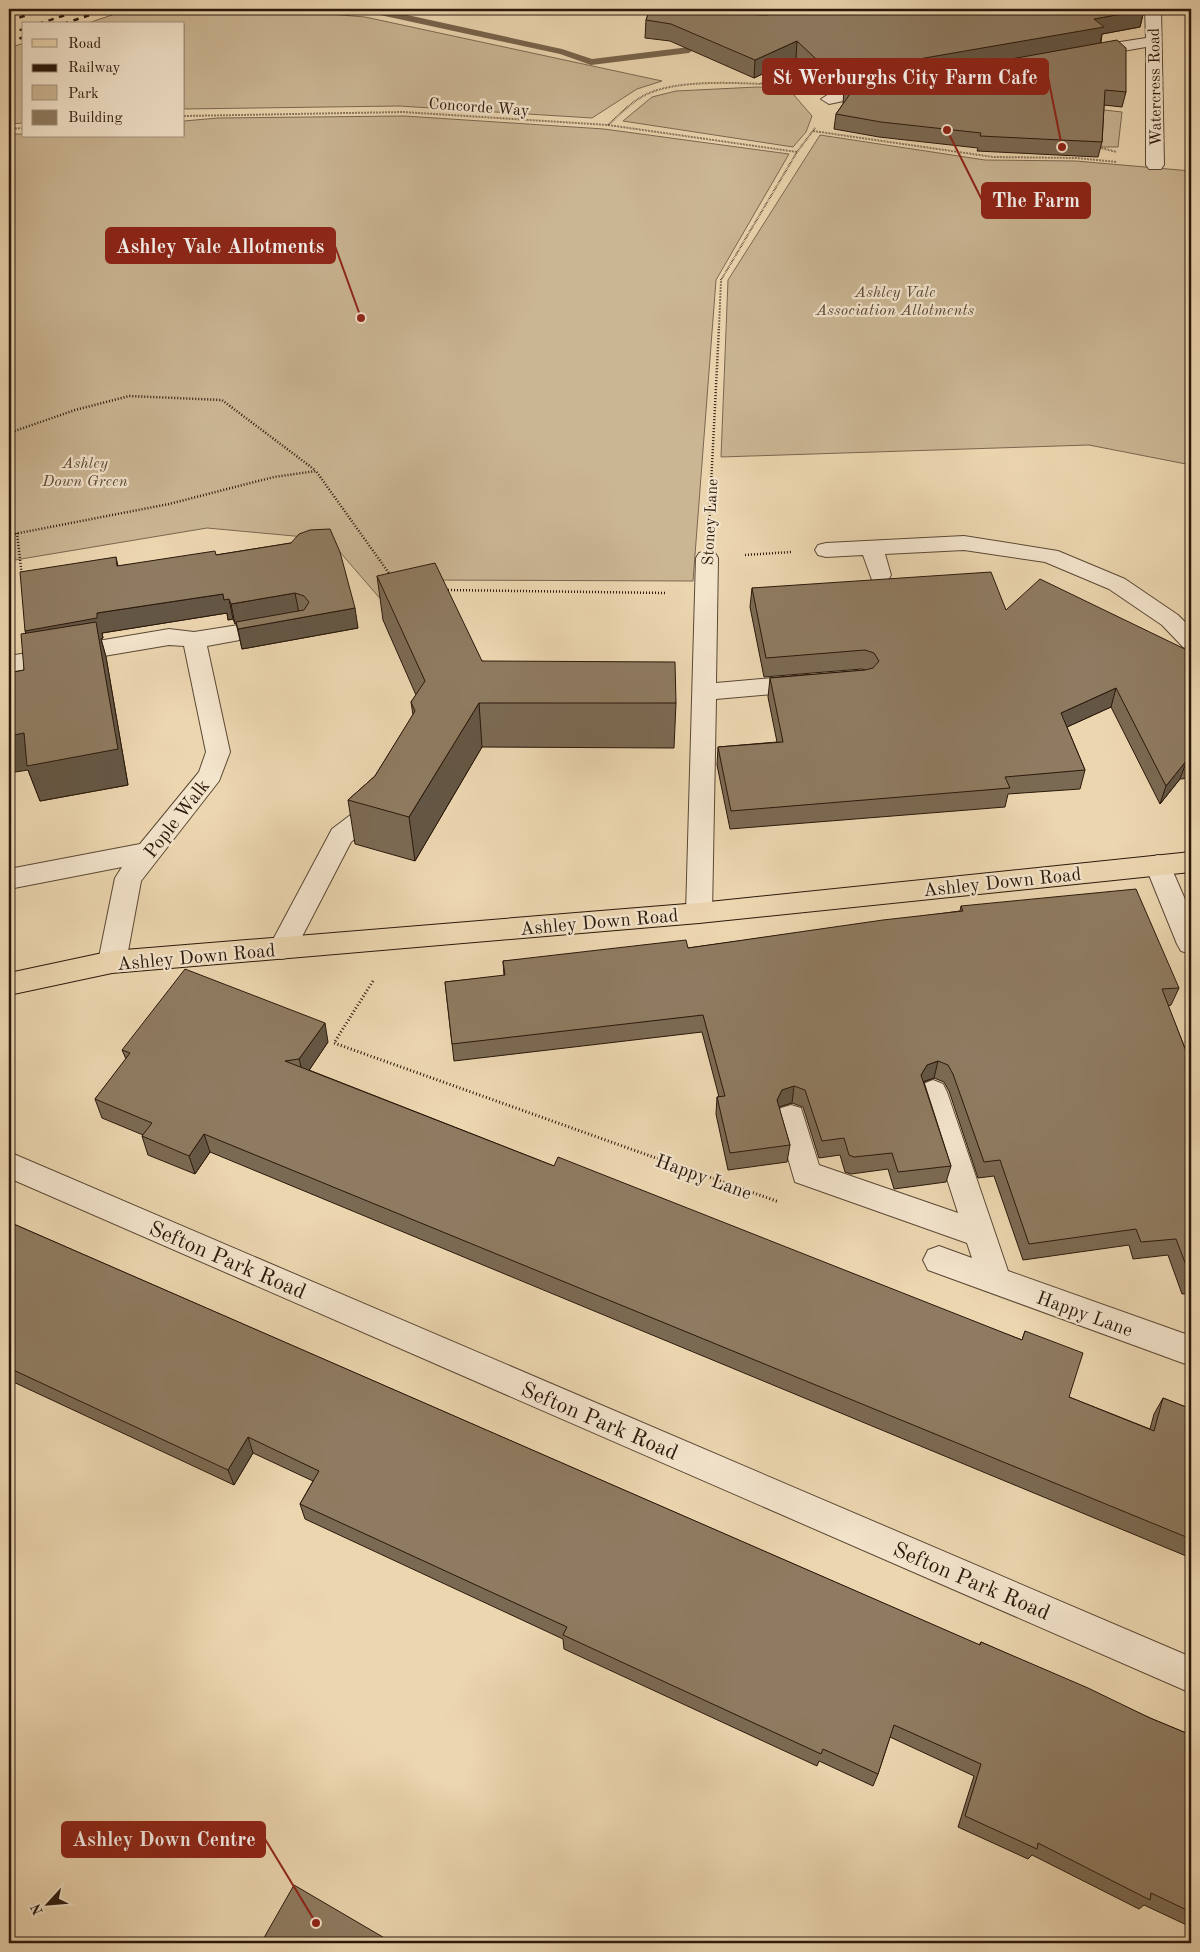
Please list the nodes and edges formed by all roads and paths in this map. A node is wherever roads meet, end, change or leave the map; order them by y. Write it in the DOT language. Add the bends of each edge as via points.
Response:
graph roads {
  1 [pos="1153,9"];
  2 [pos="1153,41"];
  3 [pos="1075,55"];
  4 [pos="808,57"];
  5 [pos="898,86"];
  6 [pos="830,99"];
  7 [pos="185,116"];
  8 [pos="608,125"];
  9 [pos="22,128"];
  10 [pos="9,129"];
  11 [pos="813,131"];
  12 [pos="1101,148"];
  13 [pos="797,152"];
  14 [pos="1117,152"];
  15 [pos="1155,165"];
  16 [pos="9,433"];
  17 [pos="316,471"];
  18 [pos="17,533"];
  19 [pos="9,535"];
  20 [pos="872,546"];
  21 [pos="826,550"];
  22 [pos="707,558"];
  23 [pos="880,575"];
  24 [pos="22,582"];
  25 [pos="395,582"];
  26 [pos="439,590"];
  27 [pos="706,594"];
  28 [pos="300,623"];
  29 [pos="194,640"];
  30 [pos="1191,642"];
  31 [pos="9,664"];
  32 [pos="832,681"];
  33 [pos="703,692"];
  34 [pos="390,780"];
  35 [pos="149,852"];
  36 [pos="1191,862"];
  37 [pos="1158,865"];
  38 [pos="9,879"];
  39 [pos="699,913"];
  40 [pos="400,938"];
  41 [pos="1191,944"];
  42 [pos="282,949"];
  43 [pos="112,962"];
  44 [pos="9,984"];
  45 [pos="934,1092"];
  46 [pos="791,1117"];
  47 [pos="9,1165"];
  48 [pos="781,1203"];
  49 [pos="979,1234"];
  50 [pos="939,1260"];
  51 [pos="995,1280"];
  52 [pos="1191,1351"];
  53 [pos="1191,1675"];
  1 -- 2 [label="street, Watercress Road"];
  2 -- 3 [label="street"];
  2 -- 15 [label="street, Watercress Road"];
  4 -- 8 [label="path" via="760,83 672,88 647,94"];
  5 -- 6 [label="street"];
  7 -- 8 [label="path, Concorde Way" via="403,112"];
  8 -- 13 [label="path, Concorde Way"];
  9 -- 10 [label="path"];
  11 -- 15 [label="path" via="993,157 1077,158"];
  12 -- 14 [label="path"];
  13 -- 22 [label="path, Stoney Lane" via="721,280"];
  16 -- 17 [label="path" via="67,412 129,396 222,400"];
  17 -- 18 [label="path" via="274,477 169,504"];
  17 -- 25 [label="path"];
  18 -- 19 [label="path"];
  18 -- 24 [label="path"];
  20 -- 21 [label="street"];
  20 -- 23 [label="street"];
  20 -- 30 [label="street" via="964,544 1050,556 1117,584 1170,620"];
  21 -- 22 [label="path"];
  22 -- 27 [label="street, Stoney Lane"];
  26 -- 27 [label="path"];
  27 -- 33 [label="street, Stoney Lane"];
  28 -- 29 [label="street"];
  29 -- 31 [label="street" via="169,637"];
  29 -- 35 [label="street, Pople Walk" via="218,752 210,775"];
  32 -- 33 [label="street"];
  33 -- 39 [label="street, Stoney Lane"];
  34 -- 42 [label="street" via="370,813 341,836"];
  35 -- 38 [label="street"];
  35 -- 43 [label="street, Pople Walk" via="128,878"];
  36 -- 37 [label="main road, Ashley Down Road"];
  37 -- 39 [label="main road, Ashley Down Road"];
  37 -- 41 [label="street"];
  39 -- 40 [label="main road, Ashley Down Road"];
  40 -- 42 [label="main road, Ashley Down Road"];
  40 -- 48 [label="path, Happy Lane" via="334,1043"];
  42 -- 43 [label="main road, Ashley Down Road"];
  43 -- 44 [label="main road, Ashley Down Road"];
  45 -- 49 [label="street"];
  46 -- 49 [label="street" via="806,1173"];
  47 -- 53 [label="street, Sefton Park Road"];
  49 -- 51 [label="street"];
  50 -- 51 [label="street, Happy Lane"];
  51 -- 52 [label="street, Happy Lane"];
}
